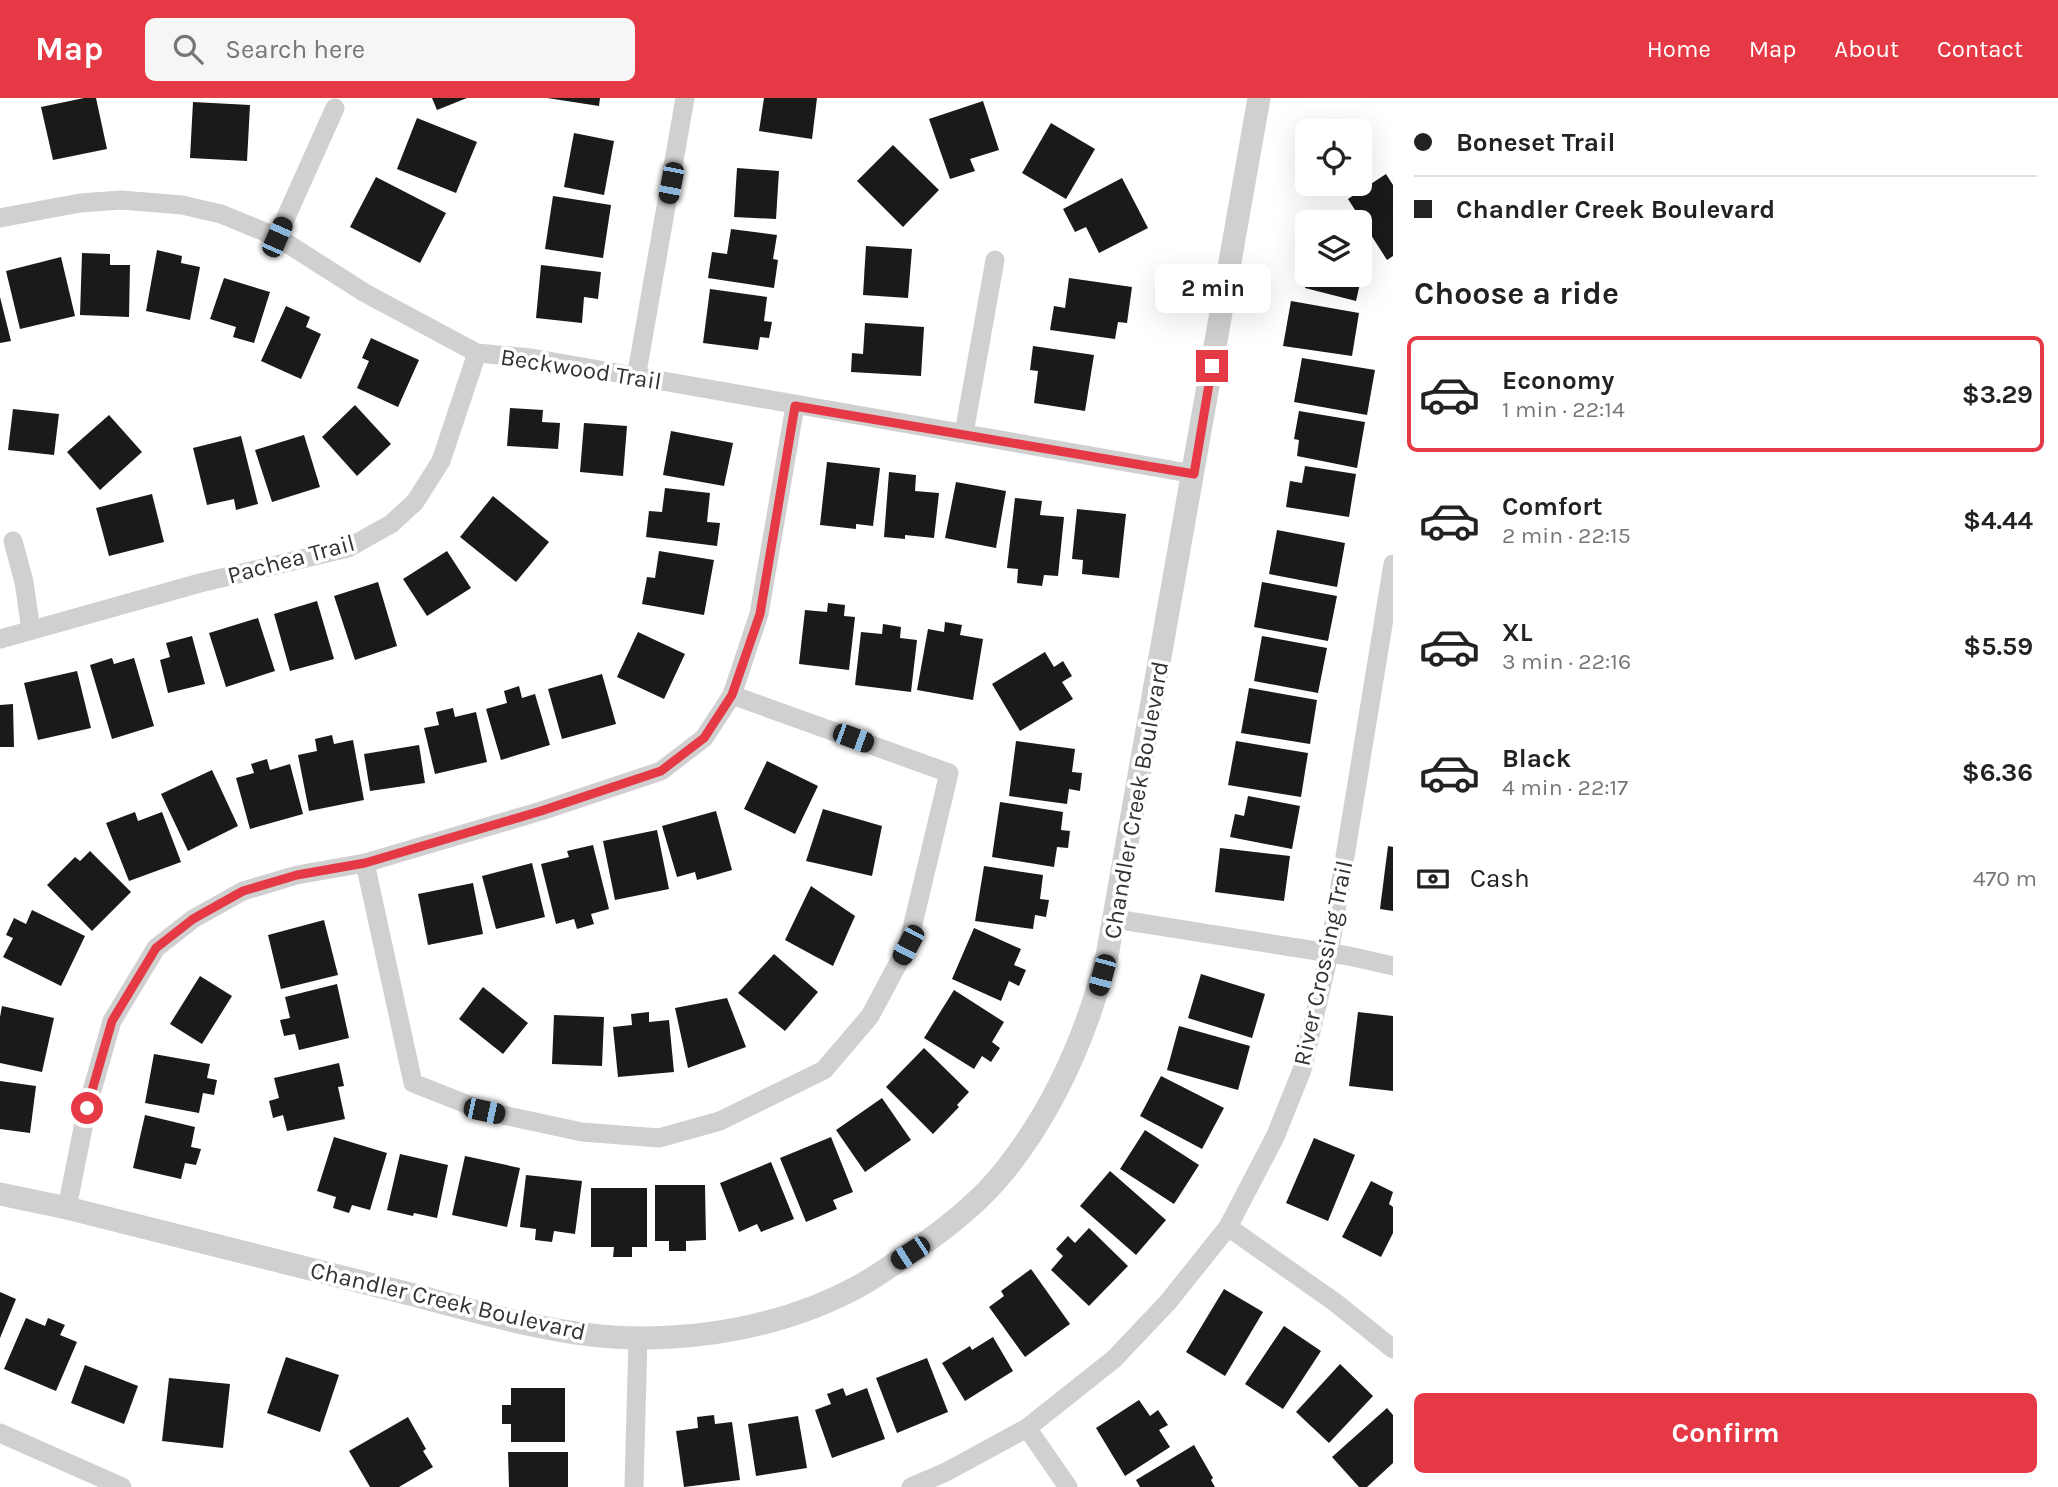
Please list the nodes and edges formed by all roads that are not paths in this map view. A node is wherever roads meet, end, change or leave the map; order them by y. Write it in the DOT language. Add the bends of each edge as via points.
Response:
graph roads {
  1 [pos="685,98"];
  2 [pos="1259,98"];
  3 [pos="335,108"];
  4 [pos="0,218"];
  5 [pos="277,237"];
  6 [pos="995,260"];
  7 [pos="477,353"];
  8 [pos="636,378"];
  9 [pos="795,406"];
  10 [pos="964,433"];
  11 [pos="1194,474"];
  12 [pos="13,541"];
  13 [pos="1393,564"];
  14 [pos="31,630"];
  15 [pos="0,639"];
  16 [pos="732,695"];
  17 [pos="365,863"];
  18 [pos="1115,919"];
  19 [pos="1329,954"];
  20 [pos="1393,966"];
  21 [pos="0,1194"];
  22 [pos="67,1208"];
  23 [pos="1228,1227"];
  24 [pos="638,1338"];
  25 [pos="1393,1349"];
  26 [pos="1027,1428"];
  27 [pos="0,1433"];
  28 [pos="122,1487"];
  29 [pos="634,1487"];
  30 [pos="911,1487"];
  31 [pos="1068,1487"];
  1 -- 8 [label="street"];
  2 -- 11 [label="street, Chandler Creek Boulevard"];
  3 -- 5 [label="street"];
  4 -- 5 [label="street, Beckwood Trail" via="80,203 141,200 221,214"];
  5 -- 7 [label="street, Beckwood Trail" via="365,293"];
  6 -- 10 [label="street"];
  7 -- 8 [label="street, Beckwood Trail"];
  7 -- 14 [label="street, Pachea Trail" via="434,475 415,502 378,533 348,548"];
  8 -- 9 [label="street, Beckwood Trail"];
  9 -- 10 [label="street, Beckwood Trail"];
  9 -- 16 [label="street" via="760,614"];
  10 -- 11 [label="street, Beckwood Trail"];
  11 -- 18 [label="street, Chandler Creek Boulevard"];
  12 -- 14 [label="street"];
  13 -- 19 [label="street, River Crossing Trail"];
  14 -- 15 [label="street, Pachea Trail"];
  16 -- 17 [label="street" via="704,738 661,771"];
  16 -- 17 [label="street" via="949,773 908,945 870,1016 824,1070 720,1121 659,1138 582,1132 484,1111 413,1083"];
  17 -- 22 [label="street" via="297,875 243,891 193,919 156,948 112,1021 87,1108"];
  18 -- 19 [label="street"];
  18 -- 24 [label="street, Chandler Creek Boulevard" via="1097,995 1068,1069 1013,1160 960,1216 860,1285 802,1311 710,1333"];
  19 -- 20 [label="street"];
  19 -- 23 [label="street, River Crossing Trail" via="1302,1070 1275,1137"];
  21 -- 22 [label="street, Chandler Creek Boulevard"];
  22 -- 24 [label="street, Chandler Creek Boulevard" via="500,1317 584,1334"];
  23 -- 25 [label="street"];
  23 -- 26 [label="street, River Crossing Trail" via="1168,1302 1114,1359"];
  24 -- 29 [label="street"];
  26 -- 30 [label="street, River Crossing Trail"];
  26 -- 31 [label="street"];
  27 -- 28 [label="street"];
}
